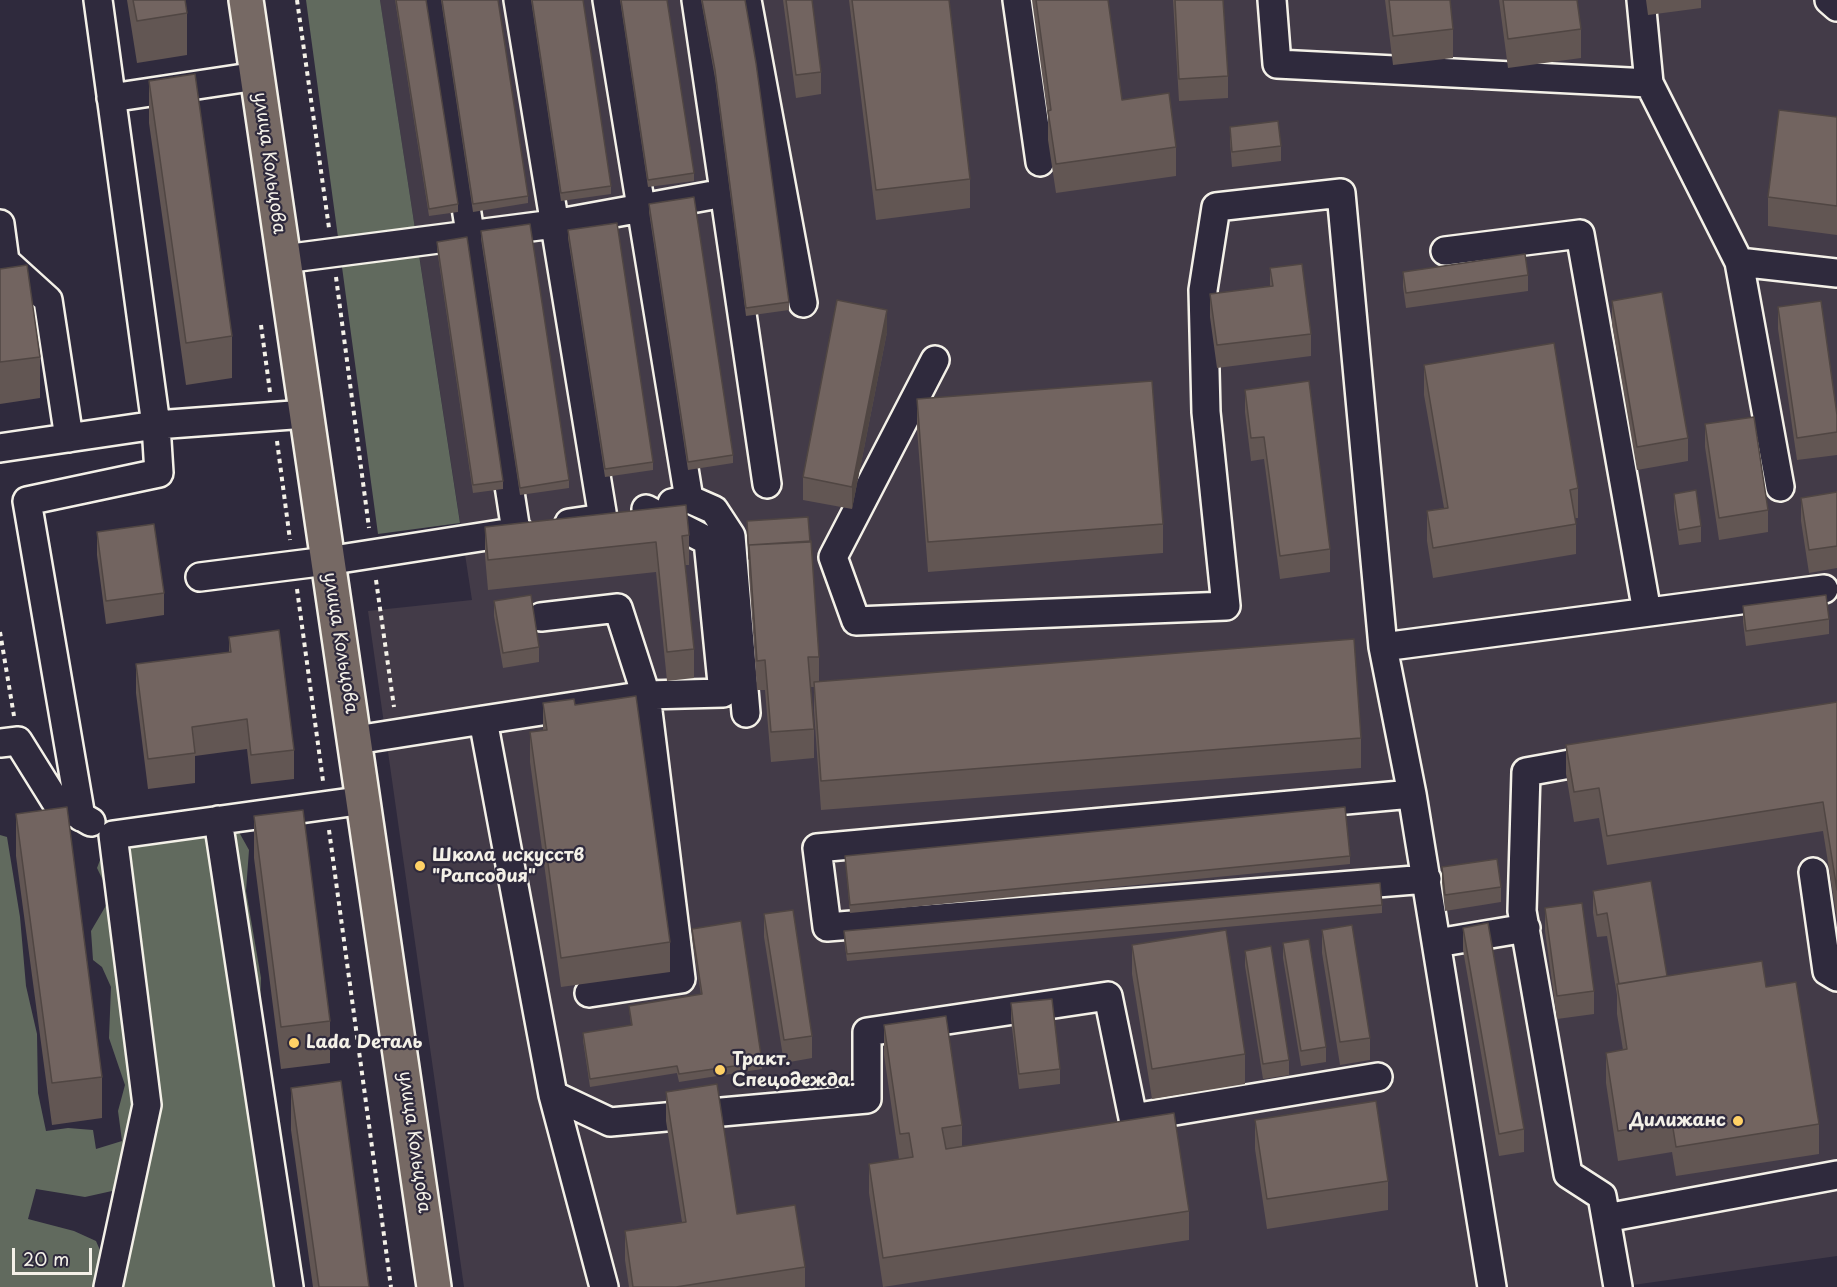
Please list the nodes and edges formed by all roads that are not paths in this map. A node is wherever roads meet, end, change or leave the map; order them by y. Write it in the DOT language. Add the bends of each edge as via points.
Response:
graph roads {
  1 [pos="98,0"];
  2 [pos="246,0"];
  3 [pos="434,0"];
  4 [pos="518,0"];
  5 [pos="607,0"];
  6 [pos="696,0"];
  7 [pos="747,0"];
  8 [pos="1017,0"];
  9 [pos="1272,0"];
  10 [pos="1641,0"];
  11 [pos="1829,0"];
  12 [pos="1837,7"];
  13 [pos="257,76"];
  14 [pos="1649,83"];
  15 [pos="111,98"];
  16 [pos="1040,162"];
  17 [pos="724,193"];
  18 [pos="641,208"];
  19 [pos="0,224"];
  20 [pos="554,224"];
  21 [pos="468,235"];
  22 [pos="1445,251"];
  23 [pos="284,259"];
  24 [pos="1739,262"];
  25 [pos="1837,273"];
  26 [pos="803,303"];
  27 [pos="934,360"];
  28 [pos="306,414"];
  29 [pos="156,425"];
  30 [pos="69,438"];
  31 [pos="0,448"];
  32 [pos="767,484"];
  33 [pos="1780,487"];
  34 [pos="689,499"];
  35 [pos="646,509"];
  36 [pos="603,518"];
  37 [pos="516,531"];
  38 [pos="327,561"];
  39 [pos="200,577"];
  40 [pos="1824,589"];
  41 [pos="1647,612"];
  42 [pos="541,617"];
  43 [pos="1383,647"];
  44 [pos="646,695"];
  45 [pos="746,713"];
  46 [pos="483,720"];
  47 [pos="356,740"];
  48 [pos="9,742"];
  49 [pos="1628,753"];
  50 [pos="1412,794"];
  51 [pos="364,800"];
  52 [pos="81,817"];
  53 [pos="218,820"];
  54 [pos="113,835"];
  55 [pos="1813,872"];
  56 [pos="1426,879"];
  57 [pos="1526,928"];
  58 [pos="1437,943"];
  59 [pos="1837,977"];
  60 [pos="589,993"];
  61 [pos="1378,1077"];
  62 [pos="553,1095"];
  63 [pos="1837,1175"];
  64 [pos="1606,1218"];
  65 [pos="108,1287"];
  66 [pos="289,1287"];
  67 [pos="434,1287"];
  68 [pos="604,1287"];
  69 [pos="1492,1287"];
  70 [pos="1618,1287"];
  1 -- 15 [label="lane"];
  2 -- 13 [label="main road, улица Кольцова"];
  3 -- 21 [label="lane"];
  4 -- 20 [label="lane"];
  5 -- 18 [label="lane"];
  6 -- 17 [label="lane"];
  7 -- 26 [label="lane"];
  8 -- 16 [label="lane"];
  9 -- 14 [label="lane" via="1277,64"];
  10 -- 14 [label="lane"];
  11 -- 12 [label="lane"];
  13 -- 15 [label="lane"];
  13 -- 23 [label="main road, улица Кольцова"];
  14 -- 24 [label="lane"];
  15 -- 29 [label="lane"];
  17 -- 18 [label="lane"];
  17 -- 32 [label="lane"];
  18 -- 20 [label="lane"];
  18 -- 34 [label="lane"];
  19 -- 30 [label="lane" via="5,261 48,300"];
  20 -- 21 [label="lane"];
  20 -- 36 [label="lane"];
  21 -- 23 [label="lane"];
  21 -- 37 [label="lane"];
  22 -- 41 [label="lane" via="1580,234"];
  23 -- 28 [label="main road, улица Кольцова"];
  24 -- 25 [label="lane"];
  24 -- 33 [label="lane"];
  27 -- 43 [label="lane" via="833,557 856,621 1226,606 1205,379 1203,290 1216,207 1341,193"];
  28 -- 29 [label="lane"];
  28 -- 38 [label="main road, улица Кольцова"];
  29 -- 30 [label="lane"];
  29 -- 52 [label="lane" via="159,473 27,501"];
  30 -- 31 [label="lane"];
  34 -- 35 [label="lane"];
  34 -- 45 [label="lane" via="714,510 731,536"];
  35 -- 36 [label="lane"];
  35 -- 44 [label="lane" via="708,541 723,693"];
  36 -- 37 [label="lane"];
  37 -- 38 [label="lane"];
  38 -- 39 [label="lane"];
  38 -- 47 [label="main road, улица Кольцова"];
  40 -- 41 [label="lane"];
  41 -- 43 [label="lane"];
  42 -- 44 [label="lane" via="618,608"];
  43 -- 50 [label="lane"];
  44 -- 46 [label="lane"];
  44 -- 60 [label="lane" via="681,979"];
  46 -- 47 [label="lane"];
  46 -- 62 [label="lane"];
  47 -- 51 [label="main road, улица Кольцова"];
  48 -- 52 [label="lane" via="56,802"];
  49 -- 57 [label="lane" via="1526,772 1522,911"];
  50 -- 56 [label="lane"];
  50 -- 56 [label="lane" via="817,848 827,927"];
  51 -- 53 [label="lane"];
  51 -- 67 [label="main road, улица Кольцова"];
  52 -- 54 [label="lane"];
  53 -- 54 [label="lane"];
  53 -- 66 [label="lane"];
  54 -- 65 [label="lane" via="147,1105"];
  55 -- 59 [label="lane" via="1827,971"];
  56 -- 58 [label="lane"];
  57 -- 58 [label="lane"];
  57 -- 64 [label="lane" via="1568,1174 1602,1196"];
  58 -- 69 [label="lane"];
  61 -- 62 [label="lane" via="1133,1118 1108,996 867,1032 867,1099 610,1122"];
  62 -- 68 [label="lane"];
  63 -- 64 [label="lane"];
  64 -- 70 [label="lane"];
}
